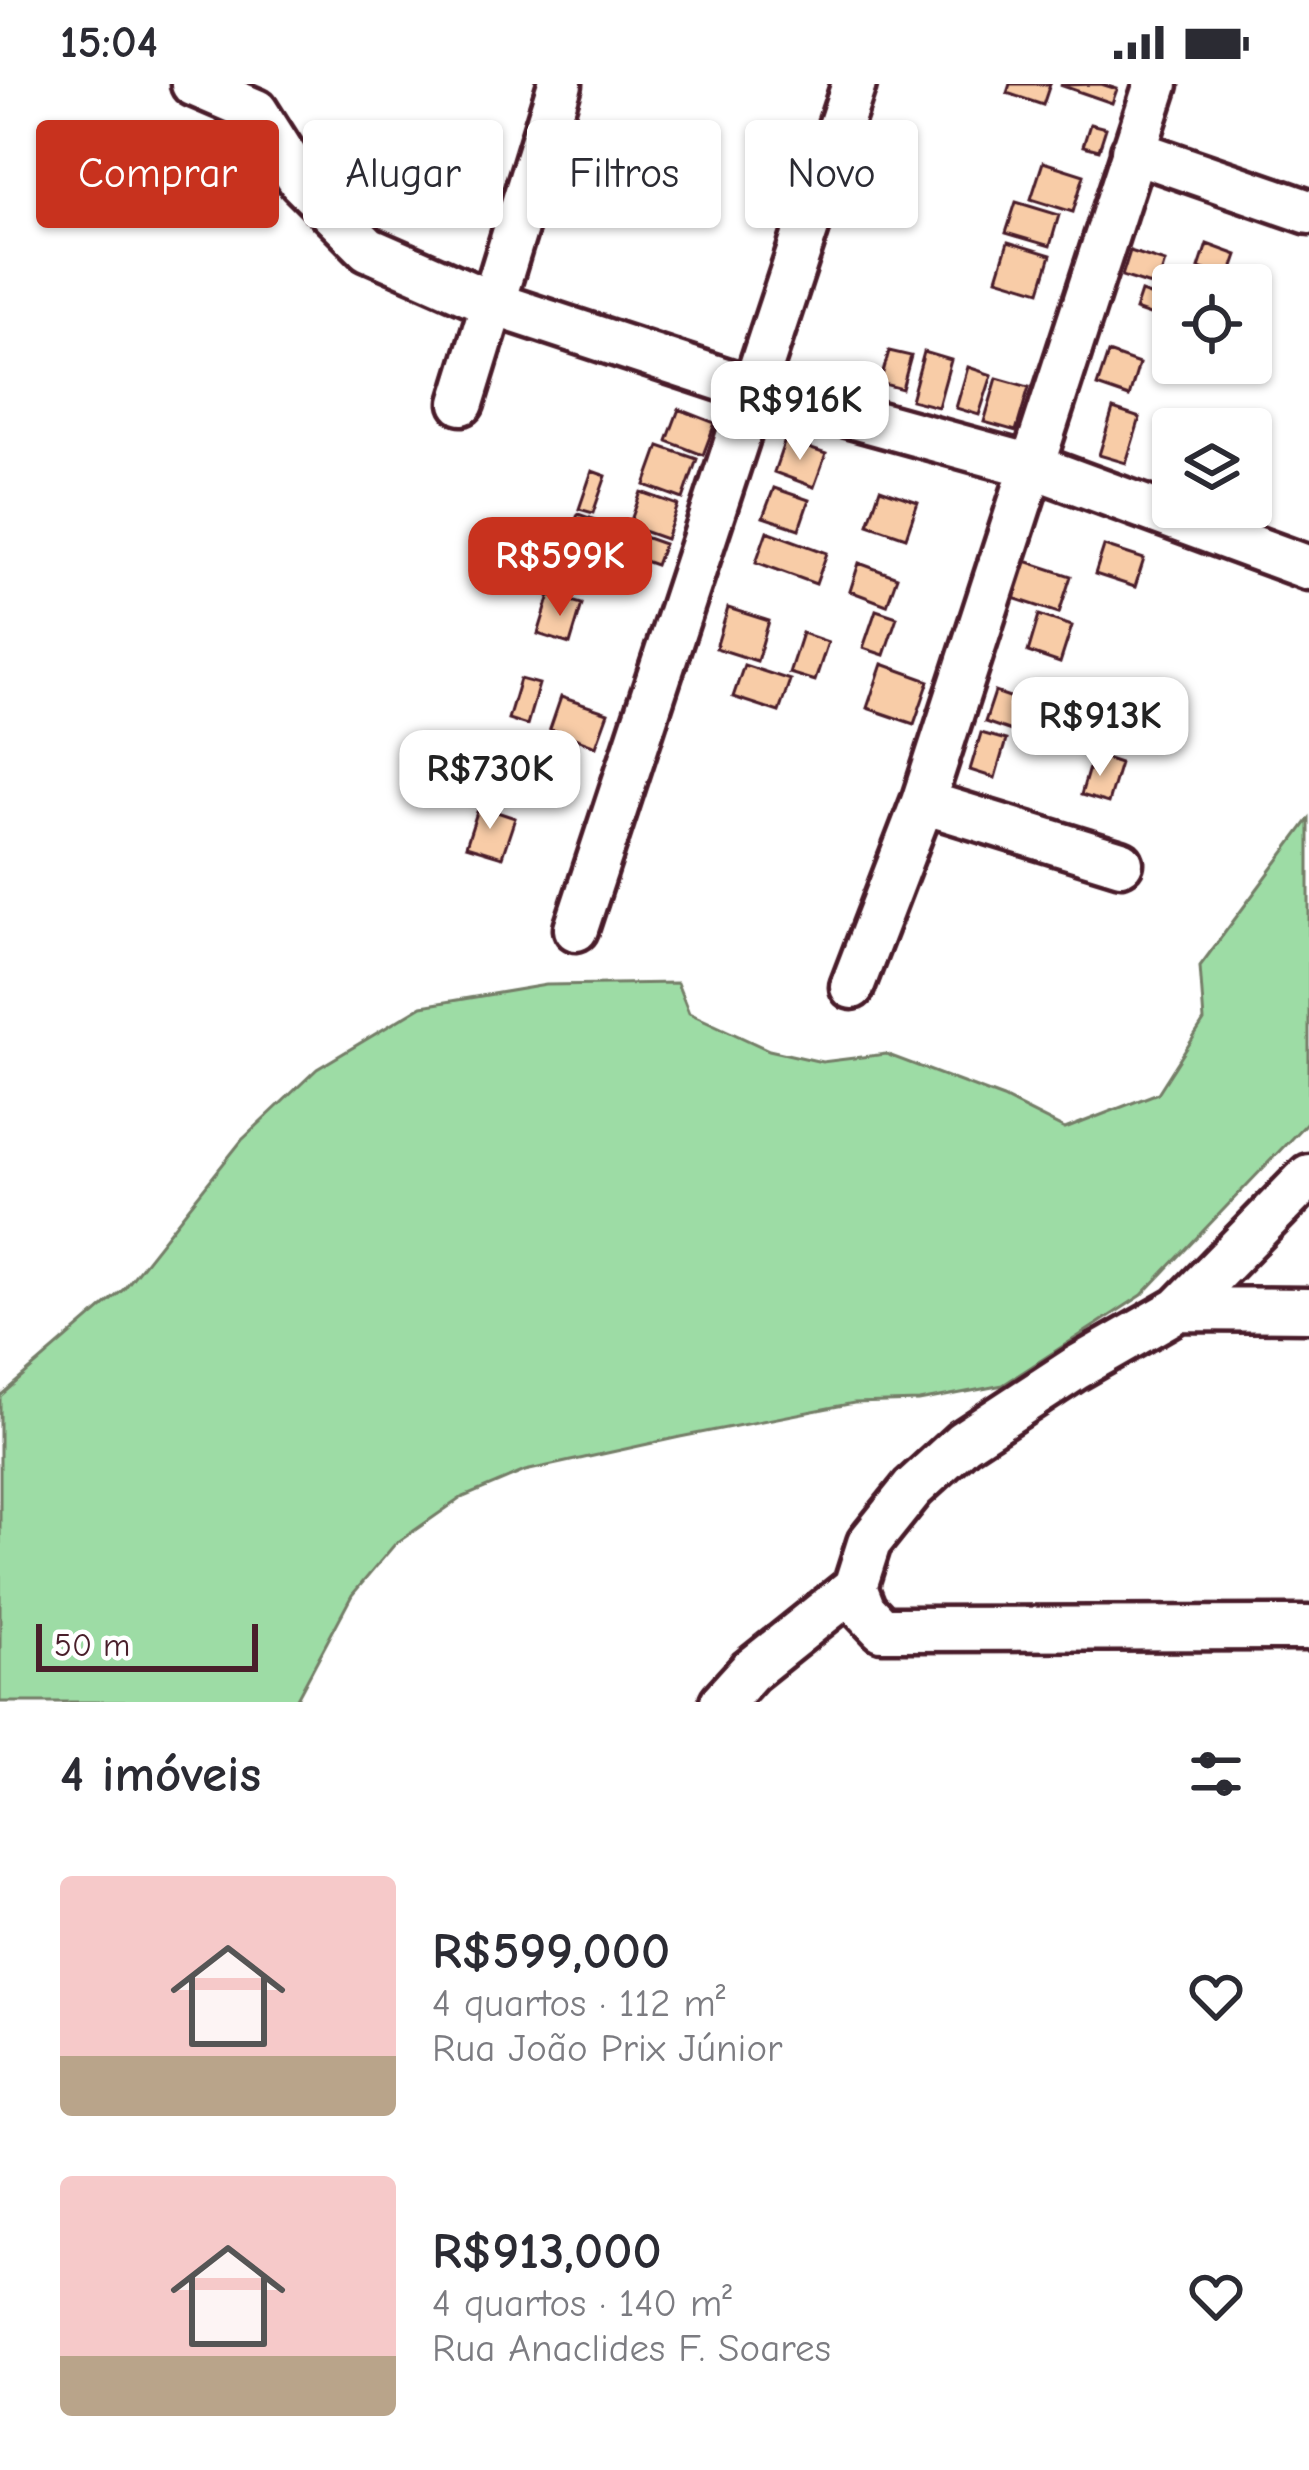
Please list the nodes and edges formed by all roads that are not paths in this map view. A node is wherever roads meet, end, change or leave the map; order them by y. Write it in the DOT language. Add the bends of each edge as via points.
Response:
graph roads {
  1 [pos="194,84"];
  2 [pos="560,84"];
  3 [pos="854,84"];
  4 [pos="1156,84"];
  5 [pos="261,97"];
  6 [pos="1133,151"];
  7 [pos="1309,212"];
  8 [pos="491,303"];
  9 [pos="752,389"];
  10 [pos="462,403"];
  11 [pos="1035,467"];
  12 [pos="1309,568"];
  13 [pos="923,802"];
  14 [pos="1121,863"];
  15 [pos="576,929"];
  16 [pos="851,987"];
  17 [pos="1309,1177"];
  18 [pos="1179,1309"];
  19 [pos="1309,1310"];
  20 [pos="855,1587"];
  21 [pos="1309,1628"];
  22 [pos="722,1702"];
  1 -- 5 [label="street"];
  2 -- 8 [label="street"];
  3 -- 9 [label="street"];
  4 -- 6 [label="street"];
  5 -- 8 [label="street" via="301,182 368,249"];
  6 -- 7 [label="street"];
  6 -- 11 [label="street"];
  8 -- 9 [label="street"];
  8 -- 10 [label="street"];
  9 -- 11 [label="street"];
  9 -- 15 [label="street"];
  11 -- 12 [label="street"];
  11 -- 13 [label="street"];
  13 -- 14 [label="street"];
  13 -- 16 [label="street"];
  17 -- 18 [label="street"];
  18 -- 19 [label="street"];
  18 -- 20 [label="street" via="963,1442 869,1543"];
  20 -- 21 [label="street" via="882,1629"];
  20 -- 22 [label="street"];
}
